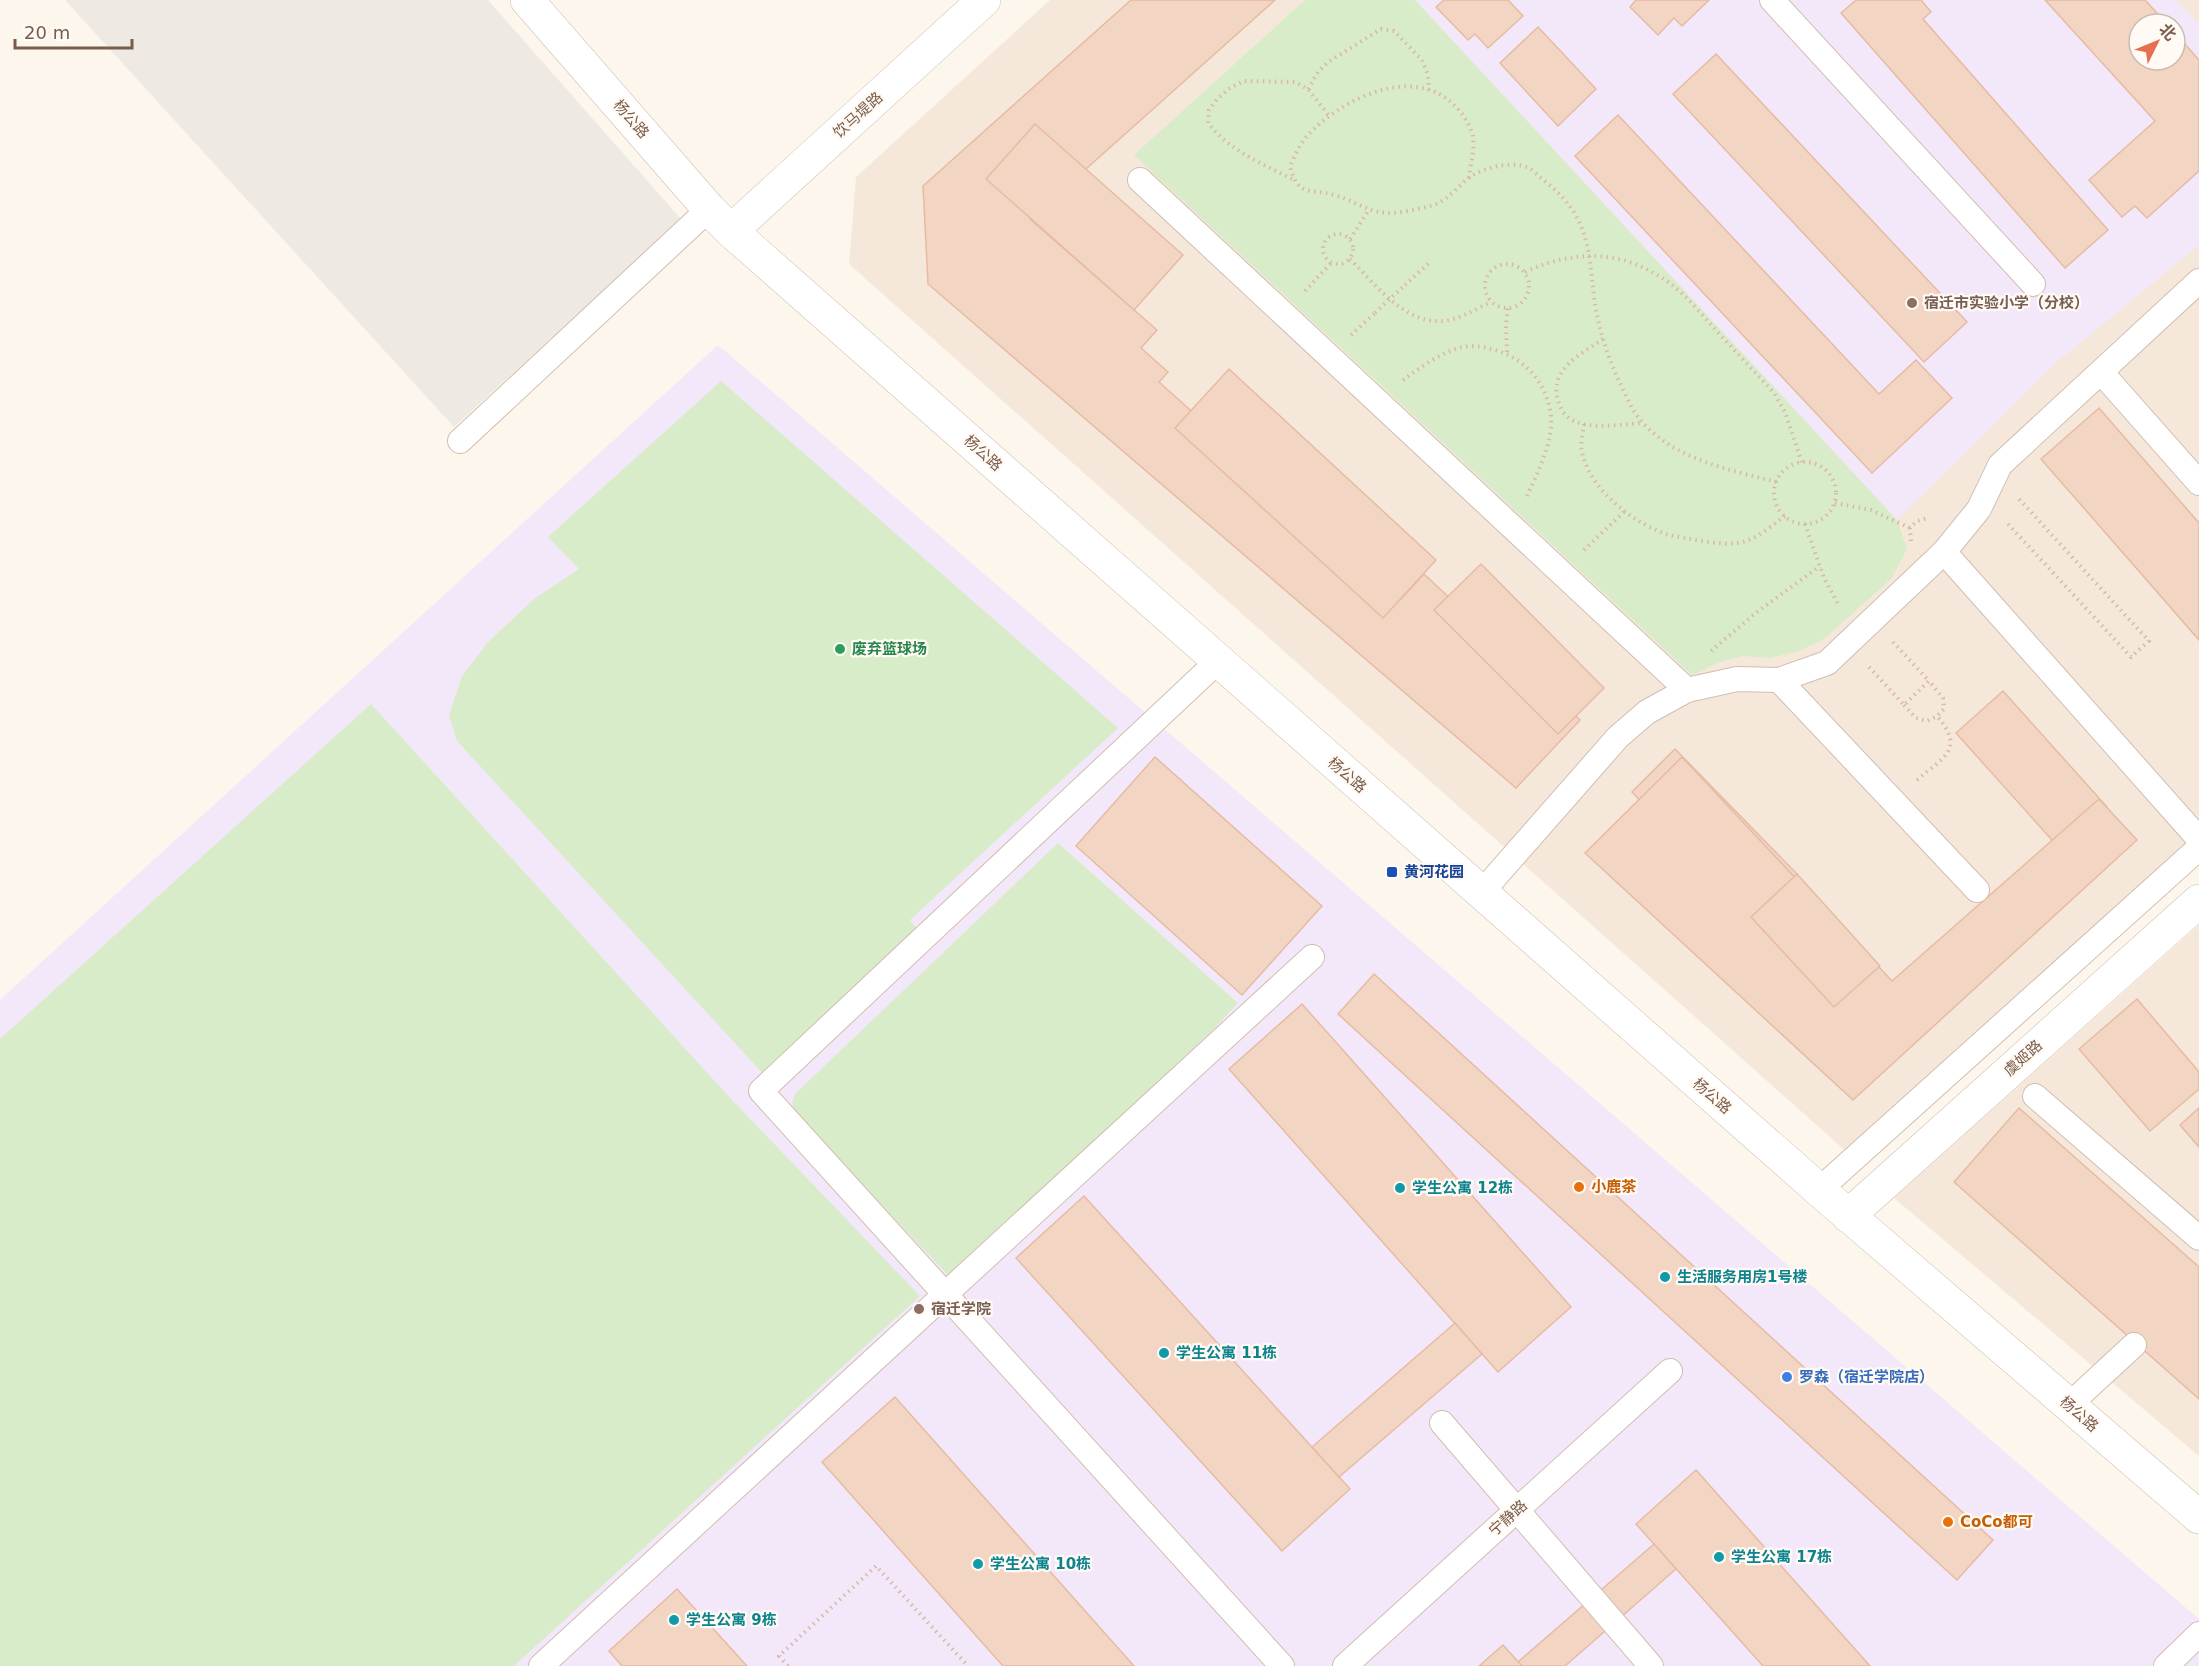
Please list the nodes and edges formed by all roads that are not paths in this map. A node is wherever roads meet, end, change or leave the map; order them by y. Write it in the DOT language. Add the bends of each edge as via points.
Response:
graph roads {
  1 [pos="527,0"];
  2 [pos="984,0"];
  3 [pos="1772,0"];
  4 [pos="1140,180"];
  5 [pos="720,220"];
  6 [pos="2199,281"];
  7 [pos="2033,284"];
  8 [pos="2101,372"];
  9 [pos="460,441"];
  10 [pos="2199,483"];
  11 [pos="1944,552"];
  12 [pos="1218,661"];
  13 [pos="1779,680"];
  14 [pos="1682,685"];
  15 [pos="2199,839"];
  16 [pos="2199,849"];
  17 [pos="1977,890"];
  18 [pos="1481,893"];
  19 [pos="2197,907"];
  20 [pos="1312,957"];
  21 [pos="2035,1096"];
  22 [pos="1819,1190"];
  23 [pos="1848,1216"];
  24 [pos="2199,1238"];
  25 [pos="945,1294"];
  26 [pos="2134,1345"];
  27 [pos="1670,1371"];
  28 [pos="2069,1405"];
  29 [pos="1442,1423"];
  30 [pos="1516,1510"];
  31 [pos="2199,1517"];
  32 [pos="2199,1635"];
  33 [pos="541,1666"];
  34 [pos="1282,1666"];
  35 [pos="1345,1666"];
  36 [pos="1651,1666"];
  37 [pos="2166,1666"];
  1 -- 5 [label="street, 杨公路"];
  2 -- 5 [label="street, 饮马堤路"];
  3 -- 7 [label="lane"];
  4 -- 14 [label="lane"];
  5 -- 9 [label="lane"];
  5 -- 12 [label="street, 杨公路"];
  6 -- 8 [label="lane"];
  8 -- 10 [label="lane"];
  8 -- 11 [label="lane" via="2000,465 1979,508"];
  11 -- 13 [label="lane" via="1827,663"];
  11 -- 15 [label="lane"];
  12 -- 18 [label="street, 杨公路"];
  12 -- 25 [label="lane" via="761,1091"];
  13 -- 14 [label="lane" via="1737,679"];
  13 -- 17 [label="lane"];
  14 -- 18 [label="lane" via="1618,737"];
  16 -- 22 [label="lane"];
  18 -- 22 [label="street, 杨公路"];
  19 -- 23 [label="street, 虞姬路"];
  20 -- 25 [label="lane"];
  21 -- 24 [label="lane"];
  22 -- 23 [label="street, 杨公路"];
  23 -- 28 [label="street, 杨公路"];
  25 -- 33 [label="lane"];
  25 -- 34 [label="lane"];
  26 -- 28 [label="lane"];
  27 -- 30 [label="lane, 宁静路"];
  28 -- 31 [label="street, 杨公路"];
  29 -- 30 [label="lane"];
  30 -- 35 [label="lane, 宁静路"];
  30 -- 36 [label="lane"];
  32 -- 37 [label="lane"];
}
